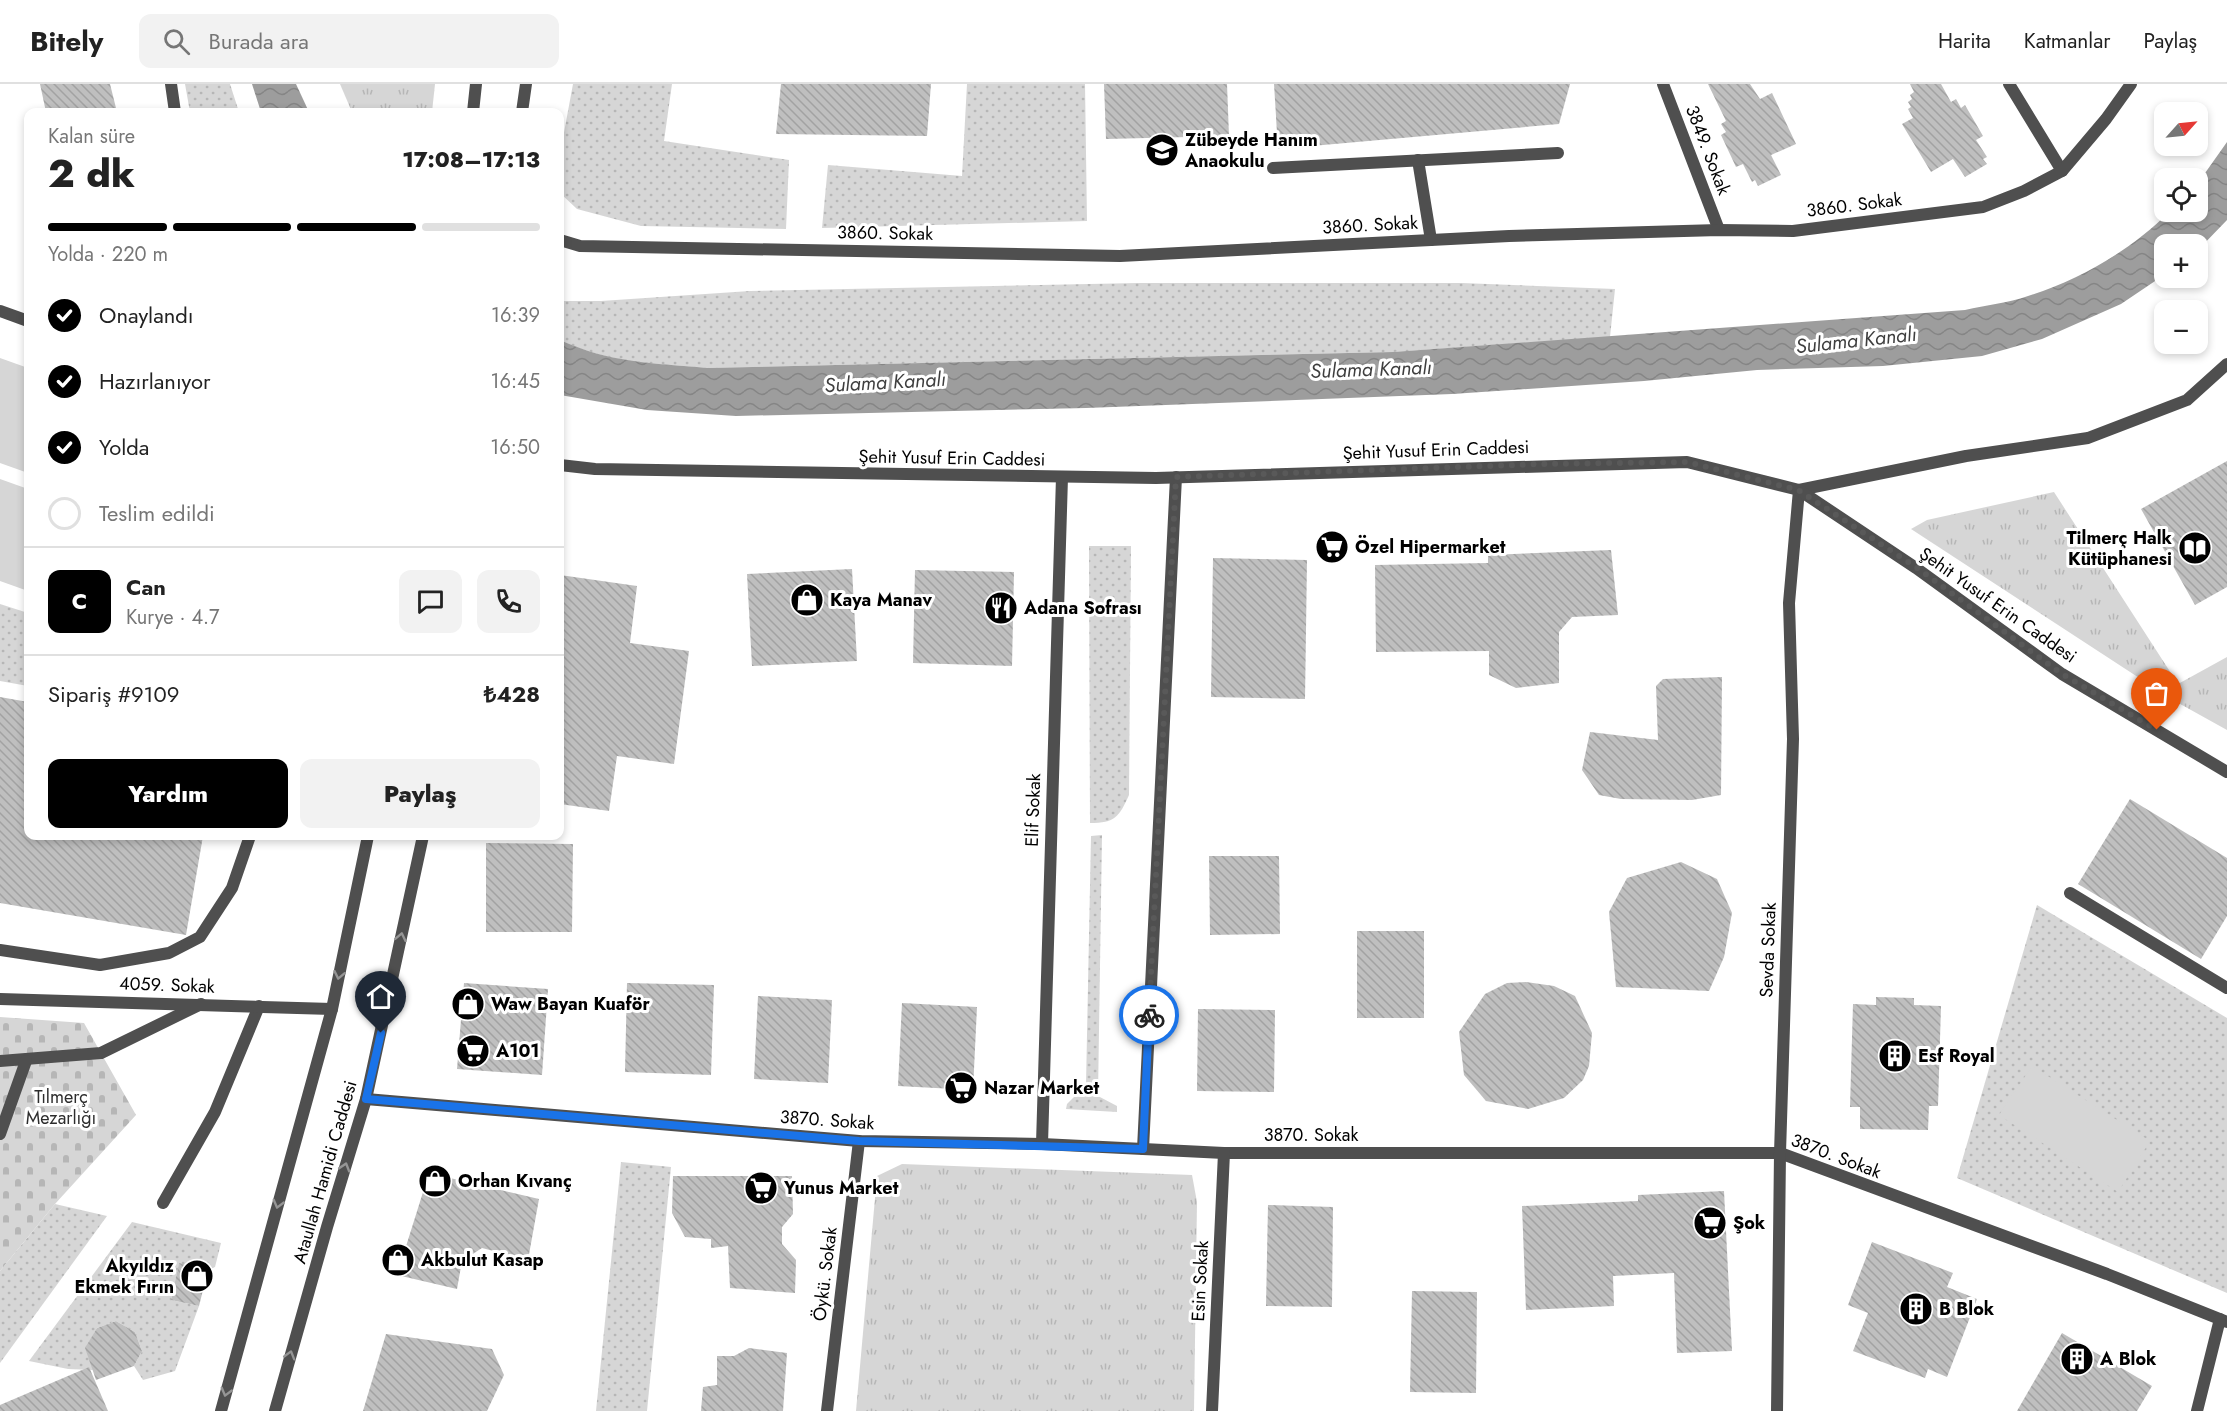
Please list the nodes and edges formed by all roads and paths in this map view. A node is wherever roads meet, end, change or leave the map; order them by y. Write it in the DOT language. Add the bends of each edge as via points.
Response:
graph roads {
  1 [pos="171,84"];
  2 [pos="476,84"];
  3 [pos="526,84"];
  4 [pos="1663,84"];
  5 [pos="2009,84"];
  6 [pos="2131,84"];
  7 [pos="174,108"];
  8 [pos="473,108"];
  9 [pos="523,108"];
  10 [pos="1558,153"];
  11 [pos="1418,160"];
  12 [pos="1273,168"];
  13 [pos="2062,171"];
  14 [pos="1719,230"];
  15 [pos="1431,240"];
  16 [pos="564,241"];
  17 [pos="0,311"];
  18 [pos="24,320"];
  19 [pos="2227,364"];
  20 [pos="564,465"];
  21 [pos="1062,477"];
  22 [pos="1176,477"];
  23 [pos="1798,490"];
  24 [pos="2227,772"];
  25 [pos="249,840"];
  26 [pos="367,840"];
  27 [pos="422,840"];
  28 [pos="2070,893"];
  29 [pos="0,950"];
  30 [pos="2227,988"];
  31 [pos="0,999"];
  32 [pos="201,1004"];
  33 [pos="259,1006"];
  34 [pos="332,1009"];
  35 [pos="0,1061"];
  36 [pos="26,1061"];
  37 [pos="366,1099"];
  38 [pos="0,1134"];
  39 [pos="859,1141"];
  40 [pos="1042,1144"];
  41 [pos="1143,1149"];
  42 [pos="1224,1153"];
  43 [pos="1780,1153"];
  44 [pos="163,1203"];
  45 [pos="2224,1320"];
  46 [pos="221,1411"];
  47 [pos="275,1411"];
  48 [pos="827,1411"];
  49 [pos="1212,1411"];
  50 [pos="1777,1411"];
  51 [pos="2197,1411"];
  1 -- 7 [label="street"];
  2 -- 8 [label="street"];
  3 -- 9 [label="street"];
  4 -- 14 [label="street, 3849. Sokak"];
  5 -- 13 [label="street"];
  6 -- 13 [label="street, 3860. Sokak"];
  10 -- 11 [label="street"];
  11 -- 12 [label="street"];
  11 -- 15 [label="street"];
  13 -- 14 [label="street, 3860. Sokak" via="1983,207 1793,231"];
  14 -- 15 [label="street, 3860. Sokak"];
  15 -- 16 [label="street, 3860. Sokak" via="1120,256 580,246"];
  17 -- 18 [label="street"];
  19 -- 23 [label="street" via="2187,400 2088,438 1966,456"];
  20 -- 21 [label="street, Şehit Yusuf Erin Caddesi" via="630,470"];
  21 -- 22 [label="street, Şehit Yusuf Erin Caddesi"];
  21 -- 40 [label="street, Elif Sokak"];
  22 -- 23 [label="street, Şehit Yusuf Erin Caddesi" via="1687,462"];
  22 -- 41 [label="street"];
  23 -- 24 [label="street, Şehit Yusuf Erin Caddesi" via="1916,567 2062,674"];
  23 -- 43 [label="street, Sevda Sokak" via="1789,603 1793,739"];
  25 -- 29 [label="street" via="232,888 200,937 169,953 100,965"];
  26 -- 34 [label="street, Ataullah Hamidi Caddesi, one-way"];
  37 -- 27 [label="street, Ataullah Hamidi Caddesi, one-way"];
  28 -- 30 [label="street"];
  31 -- 32 [label="street, 4059. Sokak"];
  32 -- 33 [label="street, 4059. Sokak"];
  32 -- 36 [label="street" via="101,1053"];
  33 -- 34 [label="street, 4059. Sokak"];
  33 -- 44 [label="street" via="215,1112"];
  34 -- 46 [label="street, Ataullah Hamidi Caddesi, one-way"];
  35 -- 36 [label="street"];
  36 -- 38 [label="street"];
  37 -- 39 [label="street, 3870. Sokak"];
  47 -- 37 [label="street, Ataullah Hamidi Caddesi, one-way"];
  39 -- 40 [label="street, 3870. Sokak"];
  39 -- 48 [label="street, Öykü. Sokak"];
  40 -- 41 [label="street, 3870. Sokak"];
  41 -- 42 [label="street, 3870. Sokak"];
  42 -- 43 [label="street, 3870. Sokak"];
  42 -- 49 [label="street, Esin Sokak"];
  43 -- 45 [label="street, 3870. Sokak"];
  43 -- 50 [label="street, Sevda Sokak"];
  45 -- 51 [label="street"];
}
